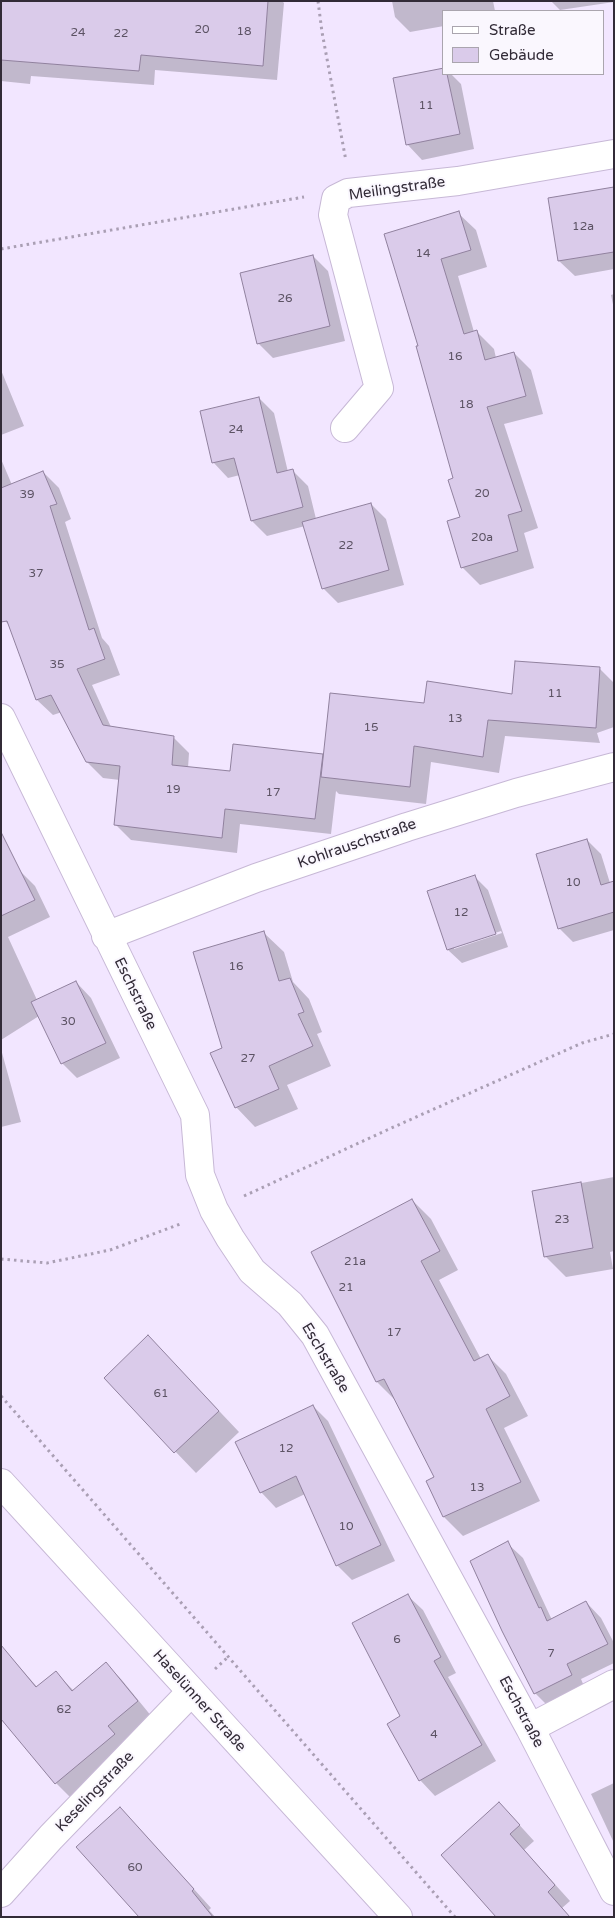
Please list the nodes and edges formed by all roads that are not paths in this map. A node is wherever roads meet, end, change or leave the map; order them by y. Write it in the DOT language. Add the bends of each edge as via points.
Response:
graph roads {
  1 [pos="614,154"];
  2 [pos="345,428"];
  3 [pos="2,722"];
  4 [pos="614,767"];
  5 [pos="106,936"];
  6 [pos="1,1483"];
  7 [pos="614,1684"];
  8 [pos="191,1692"];
  9 [pos="530,1728"];
  10 [pos="614,1891"];
  11 [pos="1,1893"];
  12 [pos="398,1917"];
  1 -- 2 [label="street, Meilingstraße" via="458,181 348,193 336,199 333,214 379,388"];
  3 -- 5 [label="street, Eschstraße"];
  4 -- 5 [label="street, Kohlrauschstraße" via="407,826 256,878"];
  5 -- 9 [label="street, Eschstraße" via="195,1115 200,1175 214,1210 252,1271 290,1304 315,1335"];
  6 -- 8 [label="street, Haselünner Straße"];
  7 -- 9 [label="street"];
  8 -- 11 [label="street, Keselingstraße"];
  8 -- 12 [label="street, Haselünner Straße"];
  9 -- 10 [label="street, Eschstraße"];
}
